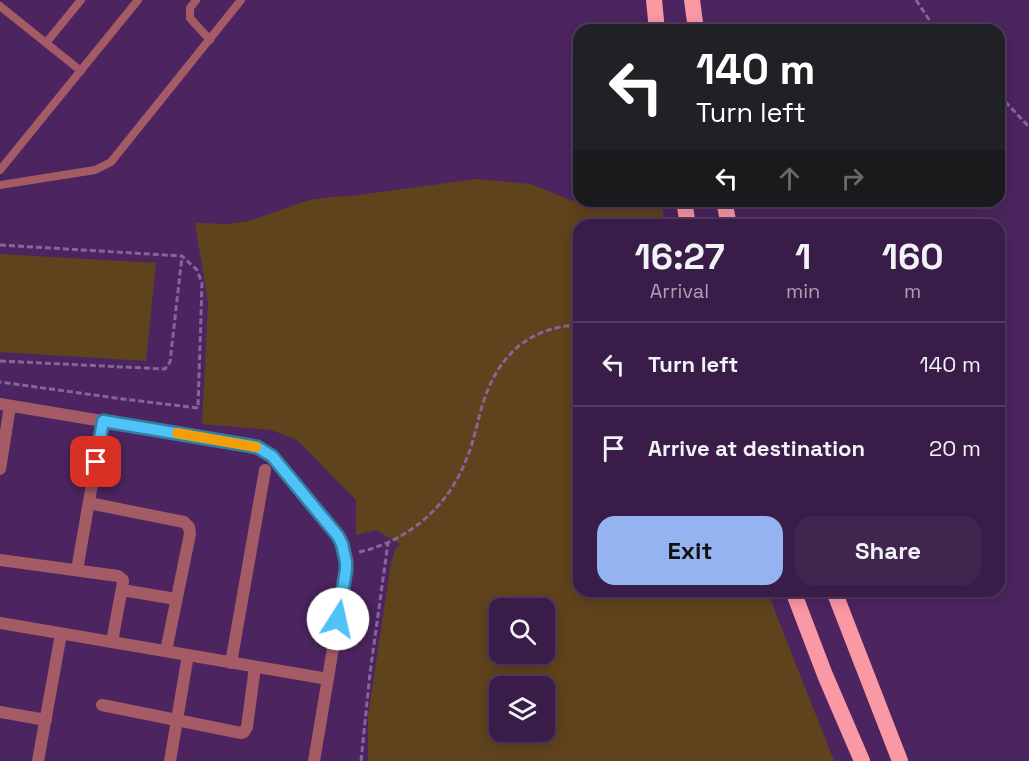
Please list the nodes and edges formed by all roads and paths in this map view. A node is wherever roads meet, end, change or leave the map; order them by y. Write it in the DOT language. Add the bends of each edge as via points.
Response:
graph roads {
  1 [pos="81,0"];
  2 [pos="138,0"];
  3 [pos="196,0"];
  4 [pos="241,0"];
  5 [pos="654,0"];
  6 [pos="692,0"];
  7 [pos="916,0"];
  8 [pos="0,6"];
  9 [pos="656,24"];
  10 [pos="695,24"];
  11 [pos="932,24"];
  12 [pos="210,40"];
  13 [pos="46,43"];
  14 [pos="81,71"];
  15 [pos="1005,101"];
  16 [pos="1029,127"];
  17 [pos="0,170"];
  18 [pos="0,185"];
  19 [pos="0,245"];
  20 [pos="182,256"];
  21 [pos="573,325"];
  22 [pos="0,361"];
  23 [pos="0,382"];
  24 [pos="5,405"];
  25 [pos="103,421"];
  26 [pos="0,469"];
  27 [pos="265,470"];
  28 [pos="89,503"];
  29 [pos="388,543"];
  30 [pos="345,553"];
  31 [pos="0,560"];
  32 [pos="77,570"];
  33 [pos="122,590"];
  34 [pos="795,597"];
  35 [pos="836,597"];
  36 [pos="176,599"];
  37 [pos="0,623"];
  38 [pos="60,634"];
  39 [pos="112,642"];
  40 [pos="166,651"];
  41 [pos="188,655"];
  42 [pos="231,663"];
  43 [pos="255,667"];
  44 [pos="328,679"];
  45 [pos="102,705"];
  46 [pos="0,712"];
  47 [pos="46,720"];
  48 [pos="177,721"];
  49 [pos="38,761"];
  50 [pos="170,761"];
  51 [pos="314,761"];
  52 [pos="361,761"];
  53 [pos="862,761"];
  54 [pos="900,761"];
  1 -- 13 [label="lane"];
  2 -- 14 [label="lane"];
  3 -- 12 [label="lane" via="190,8 190,18"];
  4 -- 12 [label="lane"];
  5 -- 9 [label="highway"];
  6 -- 10 [label="highway"];
  7 -- 11 [label="path"];
  8 -- 13 [label="lane"];
  12 -- 18 [label="lane" via="111,162 94,170"];
  13 -- 14 [label="lane"];
  14 -- 17 [label="lane"];
  15 -- 16 [label="path"];
  19 -- 20 [label="path"];
  20 -- 22 [label="path" via="170,362 165,369"];
  20 -- 23 [label="path" via="197,270 202,283 198,408"];
  21 -- 29 [label="path" via="527,339 510,355 496,372 483,403 458,479 426,519"];
  24 -- 25 [label="street"];
  24 -- 26 [label="street"];
  25 -- 28 [label="street"];
  25 -- 30 [label="street" via="257,447 276,461 338,536"];
  27 -- 42 [label="street"];
  28 -- 32 [label="street"];
  28 -- 36 [label="street" via="187,524 190,534"];
  29 -- 30 [label="path"];
  29 -- 52 [label="path"];
  30 -- 44 [label="street" via="346,570"];
  31 -- 32 [label="street"];
  32 -- 33 [label="street" via="118,576 123,579"];
  33 -- 36 [label="street"];
  33 -- 39 [label="street"];
  34 -- 53 [label="highway"];
  35 -- 54 [label="highway"];
  36 -- 40 [label="street"];
  37 -- 38 [label="street"];
  38 -- 39 [label="street"];
  38 -- 47 [label="street"];
  39 -- 40 [label="street"];
  40 -- 41 [label="street"];
  41 -- 42 [label="street"];
  41 -- 48 [label="street"];
  42 -- 43 [label="street"];
  43 -- 44 [label="street"];
  43 -- 48 [label="street" via="244,732"];
  44 -- 51 [label="street"];
  45 -- 48 [label="street"];
  46 -- 47 [label="street"];
  47 -- 49 [label="street"];
  48 -- 50 [label="street"];
}
